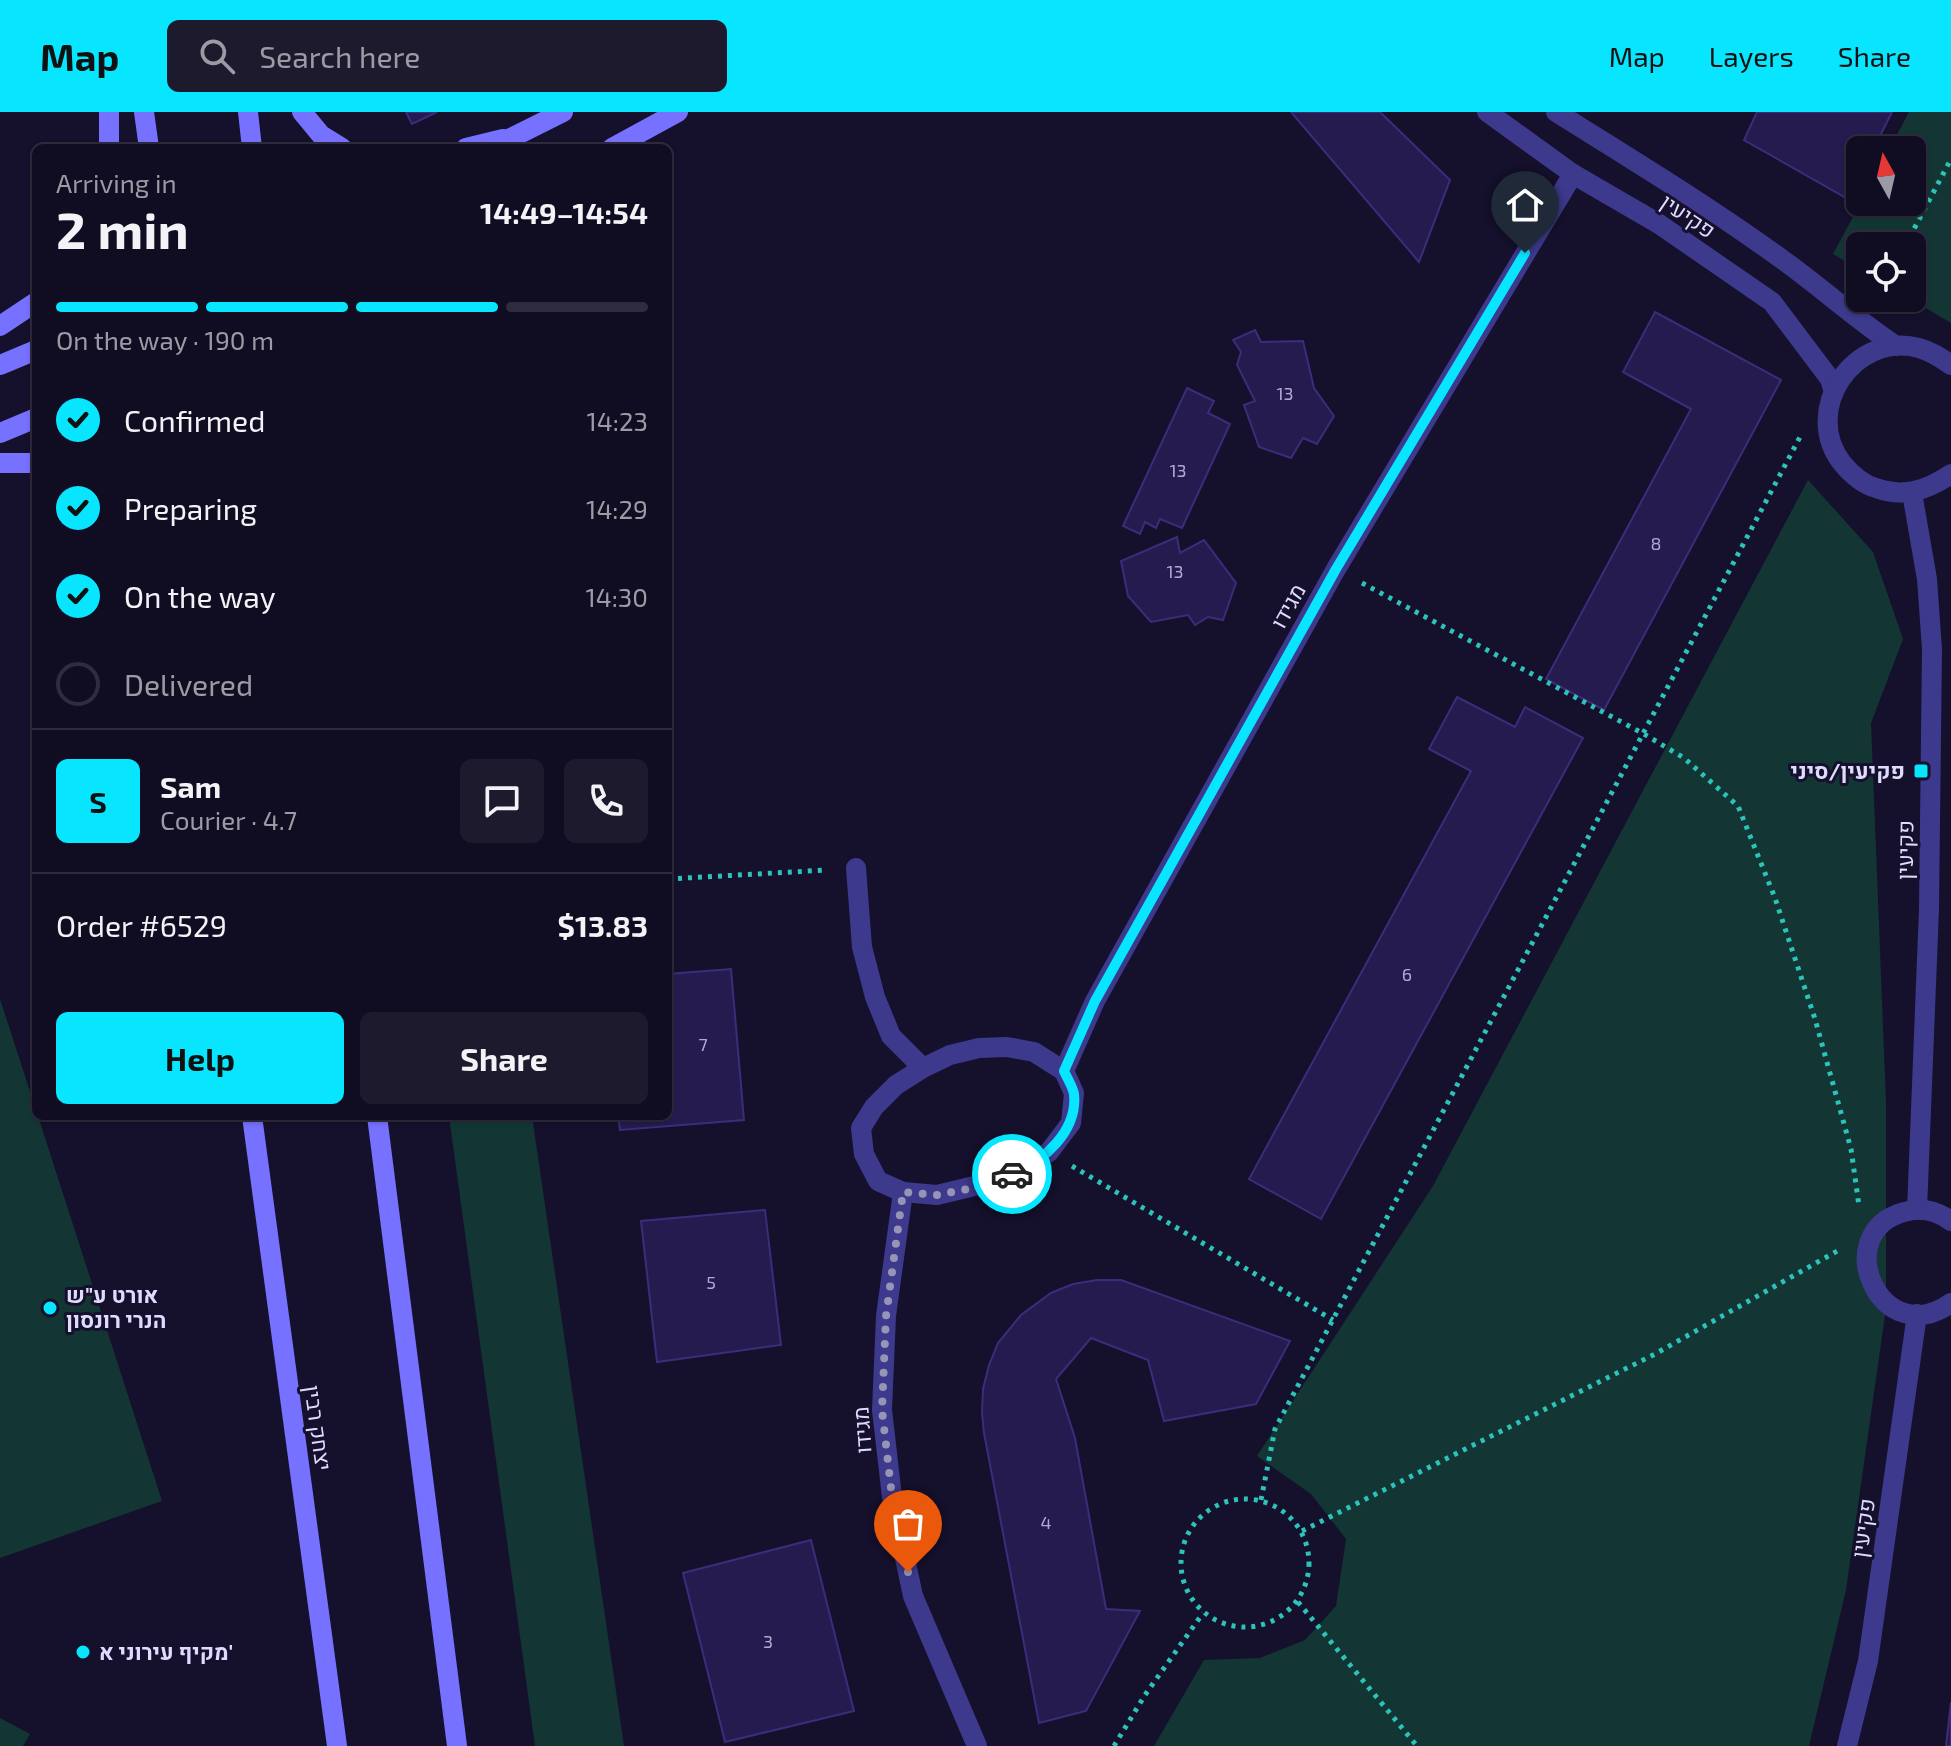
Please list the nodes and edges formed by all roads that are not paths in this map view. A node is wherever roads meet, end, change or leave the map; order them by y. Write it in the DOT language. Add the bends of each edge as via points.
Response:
graph roads {
  1 [pos="109,112"];
  2 [pos="144,112"];
  3 [pos="248,112"];
  4 [pos="302,112"];
  5 [pos="563,112"];
  6 [pos="678,112"];
  7 [pos="1487,112"];
  8 [pos="1556,112"];
  9 [pos="515,136"];
  10 [pos="109,144"];
  11 [pos="148,144"];
  12 [pos="252,144"];
  13 [pos="336,144"];
  14 [pos="482,144"];
  15 [pos="499,144"];
  16 [pos="619,144"];
  17 [pos="1573,174"];
  18 [pos="32,305"];
  19 [pos="0,326"];
  20 [pos="1896,346"];
  21 [pos="32,352"];
  22 [pos="0,365"];
  23 [pos="1951,365"];
  24 [pos="1833,389"];
  25 [pos="32,420"];
  26 [pos="0,433"];
  27 [pos="0,463"];
  28 [pos="32,463"];
  29 [pos="1951,474"];
  30 [pos="1912,493"];
  31 [pos="856,868"];
  32 [pos="923,1068"];
  33 [pos="1064,1071"];
  34 [pos="252,1120"];
  35 [pos="378,1120"];
  36 [pos="903,1192"];
  37 [pos="1917,1210"];
  38 [pos="1951,1221"];
  39 [pos="1951,1303"];
  40 [pos="1917,1314"];
  41 [pos="337,1746"];
  42 [pos="457,1746"];
  43 [pos="977,1746"];
  44 [pos="1847,1746"];
  1 -- 10 [label="main road"];
  2 -- 11 [label="main road"];
  3 -- 12 [label="main road"];
  4 -- 13 [label="main road"];
  5 -- 9 [label="main road"];
  6 -- 16 [label="main road"];
  7 -- 17 [label="street, פקיעין"];
  8 -- 20 [label="street, פקיעין" via="1785,261"];
  9 -- 14 [label="main road"];
  9 -- 15 [label="main road"];
  17 -- 24 [label="street, פקיעין" via="1659,224 1772,302"];
  17 -- 33 [label="street, מגידו" via="1336,569 1095,1001"];
  18 -- 19 [label="main road"];
  20 -- 23 [label="street" via="1917,347"];
  20 -- 24 [label="street" via="1859,359"];
  21 -- 22 [label="main road"];
  24 -- 30 [label="street" via="1827,411 1835,455 1868,486"];
  25 -- 26 [label="main road"];
  27 -- 28 [label="main road"];
  29 -- 30 [label="street"];
  30 -- 37 [label="street, פקיעין" via="1932,649"];
  31 -- 32 [label="street" via="862,947 875,997 891,1036"];
  32 -- 33 [label="street" via="950,1055 1007,1047 1034,1052"];
  32 -- 36 [label="street" via="896,1085 861,1128 864,1154 878,1181"];
  33 -- 36 [label="street" via="1074,1093 1071,1123 1049,1152 1024,1169 968,1189 937,1195"];
  34 -- 41 [label="main road, יצחק רבין"];
  35 -- 42 [label="main road"];
  36 -- 43 [label="street, מגידו" via="886,1316 882,1410 892,1497 913,1596"];
  37 -- 38 [label="street"];
  37 -- 40 [label="street" via="1902,1212 1871,1232 1867,1255 1878,1296 1902,1312"];
  39 -- 40 [label="street"];
  40 -- 44 [label="street, פקיעין" via="1868,1661"];
}
